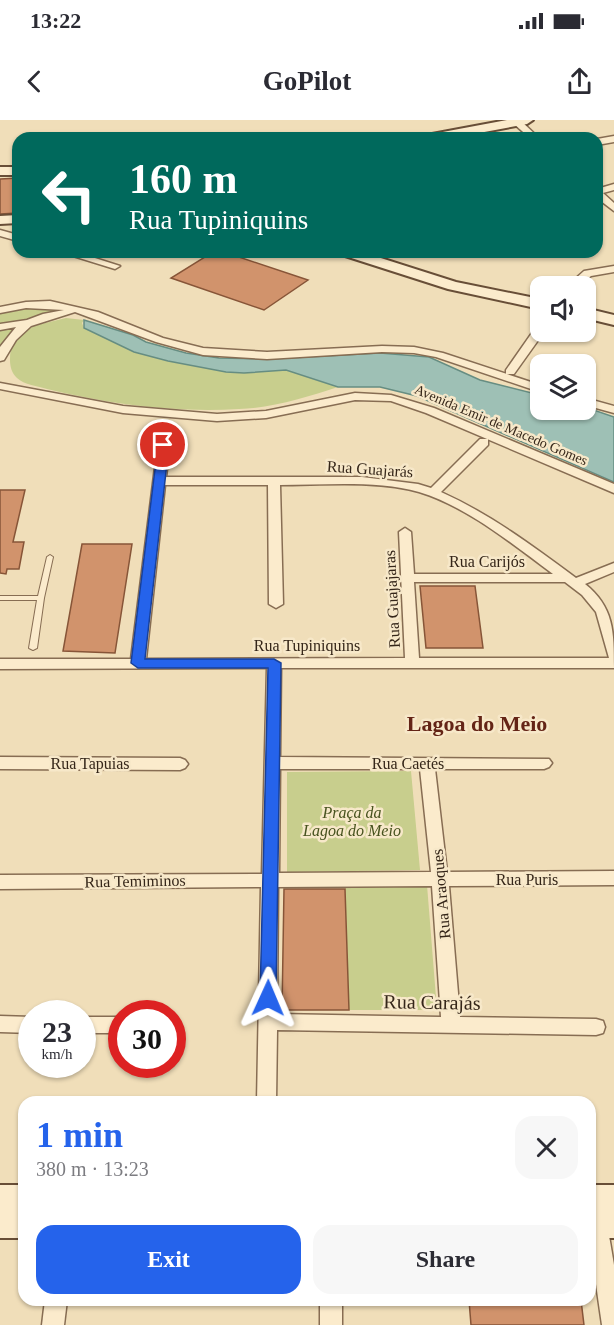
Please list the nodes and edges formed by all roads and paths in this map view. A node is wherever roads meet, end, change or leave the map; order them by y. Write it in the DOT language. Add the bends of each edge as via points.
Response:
graph roads {
  1 [pos="525,121"];
  2 [pos="465,132"];
  3 [pos="86,258"];
  4 [pos="366,258"];
  5 [pos="115,266"];
  6 [pos="614,269"];
  7 [pos="584,276"];
  8 [pos="530,302"];
  9 [pos="0,310"];
  10 [pos="80,311"];
  11 [pos="596,316"];
  12 [pos="614,320"];
  13 [pos="30,322"];
  14 [pos="0,327"];
  15 [pos="531,342"];
  16 [pos="0,358"];
  17 [pos="510,372"];
  18 [pos="0,377"];
  19 [pos="0,386"];
  20 [pos="530,386"];
  21 [pos="19,390"];
  22 [pos="596,404"];
  23 [pos="614,410"];
  24 [pos="166,427"];
  25 [pos="483,442"];
  26 [pos="274,481"];
  27 [pos="159,482"];
  28 [pos="614,489"];
  29 [pos="433,493"];
  30 [pos="405,532"];
  31 [pos="50,557"];
  32 [pos="614,567"];
  33 [pos="407,578"];
  34 [pos="571,580"];
  35 [pos="0,598"];
  36 [pos="41,598"];
  37 [pos="276,604"];
  38 [pos="33,648"];
  39 [pos="614,655"];
  40 [pos="138,663"];
  41 [pos="274,663"];
  42 [pos="412,663"];
  43 [pos="614,663"];
  44 [pos="0,664"];
  45 [pos="0,763"];
  46 [pos="272,763"];
  47 [pos="427,763"];
  48 [pos="544,763"];
  49 [pos="180,764"];
  50 [pos="614,878"];
  51 [pos="270,880"];
  52 [pos="440,880"];
  53 [pos="0,882"];
  54 [pos="267,1022"];
  55 [pos="0,1024"];
  56 [pos="18,1025"];
  57 [pos="451,1025"];
  58 [pos="596,1027"];
  59 [pos="266,1096"];
  60 [pos="0,1200"];
  61 [pos="18,1200"];
  62 [pos="599,1212"];
  63 [pos="0,1223"];
  64 [pos="18,1223"];
  65 [pos="55,1306"];
  66 [pos="331,1306"];
  67 [pos="53,1325"];
  68 [pos="331,1325"];
  69 [pos="613,1325"];
  1 -- 2 [label="main road"];
  3 -- 5 [label="street"];
  4 -- 8 [label="main road" via="453,286"];
  6 -- 7 [label="street"];
  9 -- 10 [label="street" via="51,304"];
  10 -- 13 [label="street"];
  10 -- 20 [label="street" via="183,347 259,355 415,350 458,360"];
  11 -- 12 [label="main road"];
  13 -- 14 [label="street"];
  13 -- 16 [label="street" via="13,333"];
  15 -- 17 [label="street"];
  18 -- 21 [label="street, Avenida Emir de Macedo Gomes"];
  19 -- 21 [label="street, Avenida Emir de Macedo Gomes"];
  21 -- 28 [label="street, Avenida Emir de Macedo Gomes" via="129,410 226,417 265,415 349,397 392,398 430,410"];
  22 -- 23 [label="street"];
  24 -- 27 [label="street"];
  25 -- 29 [label="street"];
  26 -- 27 [label="street, Rua Guajarás"];
  26 -- 29 [label="street, Rua Guajarás" via="362,481"];
  26 -- 37 [label="street"];
  27 -- 40 [label="street"];
  29 -- 34 [label="street, Rua Guajarás" via="474,513"];
  30 -- 33 [label="street, Rua Guajajaras"];
  31 -- 36 [label="lane"];
  32 -- 34 [label="street, Rua Carijós"];
  33 -- 34 [label="street, Rua Carijós"];
  33 -- 42 [label="street, Rua Guajajaras"];
  34 -- 39 [label="street, Rua Guajarás" via="603,611"];
  35 -- 36 [label="lane"];
  36 -- 38 [label="lane"];
  40 -- 41 [label="street, Rua Tupiniquins"];
  40 -- 44 [label="street, Rua Tupiniquins"];
  41 -- 42 [label="street, Rua Tupiniquins"];
  41 -- 46 [label="street"];
  42 -- 43 [label="street, Rua Tupiniquins"];
  45 -- 49 [label="street, Rua Tapuias"];
  46 -- 47 [label="street, Rua Caetés"];
  46 -- 51 [label="street"];
  47 -- 48 [label="street, Rua Caetés"];
  47 -- 52 [label="street, Rua Araoques"];
  50 -- 52 [label="street, Rua Puris"];
  51 -- 52 [label="street, Rua Puris"];
  51 -- 53 [label="street, Rua Temiminos"];
  51 -- 54 [label="street"];
  52 -- 57 [label="street, Rua Araoques"];
  54 -- 57 [label="street, Rua Carajás"];
  54 -- 59 [label="street"];
  55 -- 56 [label="street"];
  57 -- 58 [label="street, Rua Carajás"];
  60 -- 61 [label="main road"];
  62 -- 69 [label="street"];
  63 -- 64 [label="main road"];
  65 -- 67 [label="street"];
  66 -- 68 [label="street"];
}
